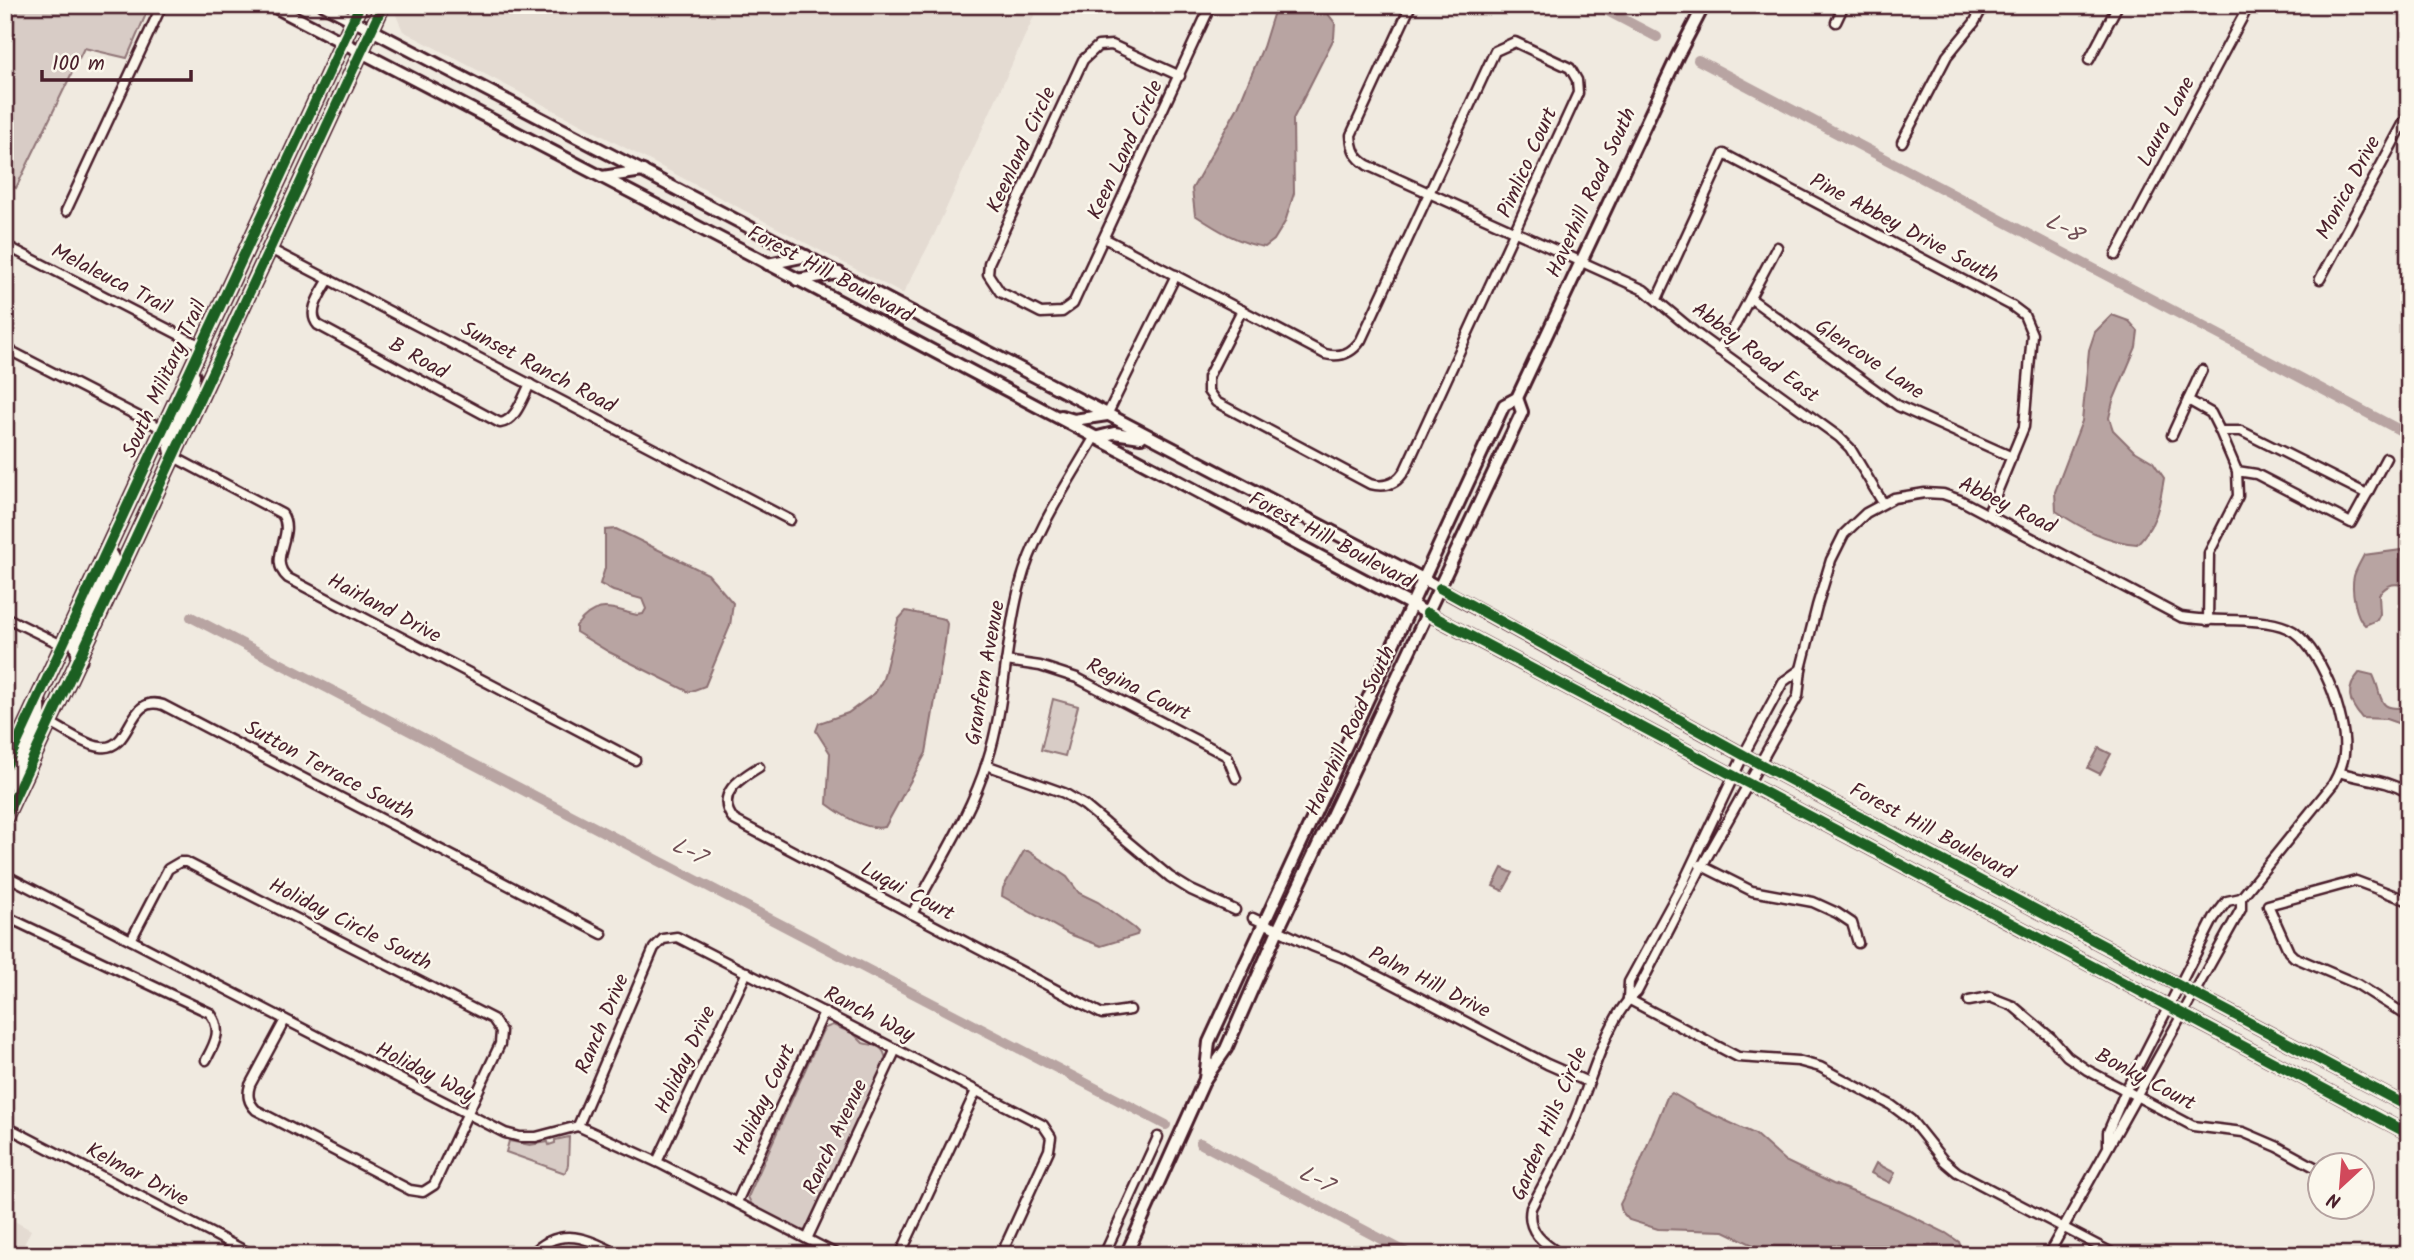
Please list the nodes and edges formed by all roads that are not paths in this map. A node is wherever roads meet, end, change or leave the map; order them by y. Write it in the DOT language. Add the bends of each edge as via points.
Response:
graph roads {
  1 [pos="162,5"];
  2 [pos="271,5"];
  3 [pos="324,5"];
  4 [pos="360,5"];
  5 [pos="383,5"];
  6 [pos="1211,5"];
  7 [pos="1411,5"];
  8 [pos="1704,5"];
  9 [pos="1844,5"];
  10 [pos="1984,5"];
  11 [pos="2118,5"];
  12 [pos="2249,5"];
  13 [pos="353,20"];
  14 [pos="1836,22"];
  15 [pos="372,30"];
  16 [pos="343,43"];
  17 [pos="362,52"];
  18 [pos="2089,60"];
  19 [pos="1180,76"];
  20 [pos="2409,113"];
  21 [pos="1902,142"];
  22 [pos="643,171"];
  23 [pos="602,177"];
  24 [pos="1429,193"];
  25 [pos="66,211"];
  26 [pos="1516,231"];
  27 [pos="1104,238"];
  28 [pos="5,245"];
  29 [pos="1777,247"];
  30 [pos="270,249"];
  31 [pos="2116,255"];
  32 [pos="806,256"];
  33 [pos="1581,261"];
  34 [pos="768,264"];
  35 [pos="839,273"];
  36 [pos="1175,275"];
  37 [pos="329,278"];
  38 [pos="2320,279"];
  39 [pos="797,280"];
  40 [pos="1749,298"];
  41 [pos="1657,299"];
  42 [pos="1242,310"];
  43 [pos="1062,312"];
  44 [pos="201,346"];
  45 [pos="5,348"];
  46 [pos="1718,350"];
  47 [pos="196,359"];
  48 [pos="2203,370"];
  49 [pos="530,384"];
  50 [pos="1517,398"];
  51 [pos="2188,400"];
  52 [pos="1045,412"];
  53 [pos="1107,415"];
  54 [pos="163,429"];
  55 [pos="2220,431"];
  56 [pos="2172,435"];
  57 [pos="1094,438"];
  58 [pos="1157,441"];
  59 [pos="174,457"];
  60 [pos="2012,457"];
  61 [pos="2386,458"];
  62 [pos="2237,471"];
  63 [pos="2367,494"];
  64 [pos="1883,503"];
  65 [pos="1988,514"];
  66 [pos="790,520"];
  67 [pos="107,549"];
  68 [pos="1423,579"];
  69 [pos="1440,588"];
  70 [pos="1411,604"];
  71 [pos="1427,613"];
  72 [pos="5,617"];
  73 [pos="2208,621"];
  74 [pos="62,645"];
  75 [pos="80,659"];
  76 [pos="1006,661"];
  77 [pos="1801,669"];
  78 [pos="38,699"];
  79 [pos="50,723"];
  80 [pos="1744,754"];
  81 [pos="635,760"];
  82 [pos="1760,764"];
  83 [pos="986,765"];
  84 [pos="759,767"];
  85 [pos="5,769"];
  86 [pos="2339,772"];
  87 [pos="1734,776"];
  88 [pos="1236,778"];
  89 [pos="1750,784"];
  90 [pos="17,792"];
  91 [pos="2409,793"];
  92 [pos="5,818"];
  93 [pos="1693,862"];
  94 [pos="1702,866"];
  95 [pos="5,875"];
  96 [pos="2241,898"];
  97 [pos="2409,901"];
  98 [pos="1235,910"];
  99 [pos="912,914"];
  100 [pos="5,916"];
  101 [pos="1253,918"];
  102 [pos="1265,924"];
  103 [pos="1278,930"];
  104 [pos="602,934"];
  105 [pos="663,939"];
  106 [pos="131,940"];
  107 [pos="1858,943"];
  108 [pos="747,972"];
  109 [pos="2178,984"];
  110 [pos="2196,993"];
  111 [pos="1628,999"];
  112 [pos="1969,1001"];
  113 [pos="2168,1007"];
  114 [pos="1130,1010"];
  115 [pos="824,1012"];
  116 [pos="2182,1014"];
  117 [pos="2409,1017"];
  118 [pos="285,1020"];
  119 [pos="896,1049"];
  120 [pos="206,1060"];
  121 [pos="1205,1079"];
  122 [pos="1588,1082"];
  123 [pos="976,1090"];
  124 [pos="2126,1090"];
  125 [pos="2138,1095"];
  126 [pos="2409,1107"];
  127 [pos="469,1115"];
  128 [pos="5,1126"];
  129 [pos="578,1126"];
  130 [pos="2409,1134"];
  131 [pos="1158,1137"];
  132 [pos="2107,1148"];
  133 [pos="657,1162"];
  134 [pos="2306,1163"];
  135 [pos="737,1202"];
  136 [pos="2063,1227"];
  137 [pos="807,1239"];
  138 [pos="606,1252"];
  139 [pos="253,1255"];
  140 [pos="531,1255"];
  141 [pos="620,1255"];
  142 [pos="838,1255"];
  143 [pos="900,1255"];
  144 [pos="1002,1255"];
  145 [pos="1104,1255"];
  146 [pos="1126,1255"];
  147 [pos="1562,1255"];
  148 [pos="2048,1255"];
  149 [pos="2116,1255"];
  1 -- 25 [label="street"];
  2 -- 16 [label="main road, Forest Hill Boulevard"];
  3 -- 13 [label="main road, Forest Hill Boulevard"];
  4 -- 13 [label="main road, South Military Trail"];
  5 -- 15 [label="main road, South Military Trail"];
  6 -- 19 [label="street, Keen Land Circle"];
  7 -- 24 [label="street, Abbey Road East" via="1351,135 1352,147 1367,166"];
  8 -- 33 [label="main road, Haverhill Road South"];
  9 -- 14 [label="street"];
  10 -- 21 [label="street" via="1947,57"];
  11 -- 18 [label="street"];
  12 -- 31 [label="street, Laura Lane"];
  13 -- 15 [label="main road, Forest Hill Boulevard"];
  13 -- 16 [label="main road, South Military Trail"];
  15 -- 17 [label="main road, South Military Trail"];
  15 -- 22 [label="main road, Forest Hill Boulevard"];
  16 -- 17 [label="main road, Forest Hill Boulevard"];
  16 -- 44 [label="main road, South Military Trail"];
  17 -- 23 [label="main road, Forest Hill Boulevard"];
  17 -- 30 [label="main road, South Military Trail"];
  19 -- 27 [label="street, Keen Land Circle"];
  19 -- 43 [label="street, Keenland Circle" via="1112,45 1098,46 1083,60 989,263 988,274 1000,292 1041,313"];
  20 -- 38 [label="street, Monica Drive"];
  22 -- 23 [label="main road"];
  22 -- 32 [label="main road, Forest Hill Boulevard"];
  23 -- 34 [label="main road, Forest Hill Boulevard"];
  24 -- 26 [label="street, Abbey Road East"];
  24 -- 26 [label="street, Pimlico Court" via="1495,51 1515,42 1570,68 1578,86"];
  24 -- 42 [label="street, Pimlico Court" via="1352,351 1339,356 1325,354"];
  26 -- 33 [label="street, Abbey Road East"];
  26 -- 42 [label="street, Pimlico Court" via="1405,470 1390,484 1370,484 1212,397 1207,384 1210,371"];
  27 -- 36 [label="street, Pimlico Court"];
  27 -- 43 [label="street, Keen Land Circle" via="1073,304"];
  28 -- 44 [label="street, Melaleuca Trail"];
  29 -- 40 [label="street"];
  30 -- 37 [label="street, Sunset Ranch Road"];
  30 -- 59 [label="main road, South Military Trail"];
  32 -- 34 [label="main road"];
  32 -- 35 [label="main road, Forest Hill Boulevard"];
  33 -- 41 [label="street, Abbey Road East"];
  33 -- 50 [label="main road, Haverhill Road South"];
  34 -- 39 [label="main road, Forest Hill Boulevard"];
  35 -- 39 [label="main road"];
  35 -- 53 [label="main road, Forest Hill Boulevard"];
  36 -- 42 [label="street, Pimlico Court"];
  36 -- 53 [label="street"];
  37 -- 49 [label="street, Sunset Ranch Road"];
  37 -- 49 [label="street, B Road" via="313,312 318,324 500,423 512,417"];
  39 -- 52 [label="main road, Forest Hill Boulevard"];
  40 -- 46 [label="street"];
  40 -- 60 [label="street, Glencove Lane" via="1898,405"];
  41 -- 46 [label="street, Abbey Road East"];
  41 -- 60 [label="street, Pine Abbey Drive South" via="1724,154 2024,315 2033,341 2024,427"];
  44 -- 47 [label="main road, South Military Trail"];
  45 -- 54 [label="street"];
  46 -- 64 [label="street, Abbey Road East" via="1839,437"];
  47 -- 54 [label="main road, South Military Trail"];
  47 -- 59 [label="main road" via="190,392 171,436"];
  48 -- 51 [label="street"];
  49 -- 66 [label="street, Sunset Ranch Road"];
  50 -- 68 [label="main road, Haverhill Road South" via="1504,405"];
  50 -- 69 [label="main road, Haverhill Road South" via="1522,412"];
  51 -- 55 [label="street" via="2211,412"];
  51 -- 56 [label="street"];
  52 -- 53 [label="main road" via="1074,419"];
  52 -- 57 [label="main road, Forest Hill Boulevard"];
  53 -- 58 [label="main road, Forest Hill Boulevard"];
  54 -- 67 [label="main road, South Military Trail"];
  55 -- 62 [label="street"];
  55 -- 63 [label="street" via="2241,431"];
  57 -- 58 [label="main road" via="1114,433"];
  57 -- 70 [label="main road, Forest Hill Boulevard"];
  57 -- 76 [label="street, Granfern Avenue" via="1029,558 1015,604"];
  58 -- 68 [label="main road, Forest Hill Boulevard"];
  59 -- 75 [label="main road, South Military Trail"];
  59 -- 81 [label="street, Hairland Drive" via="282,513 287,526 278,561 288,578"];
  60 -- 65 [label="street, Pine Abbey Drive South"];
  61 -- 63 [label="street"];
  62 -- 63 [label="street" via="2256,474 2351,523"];
  62 -- 73 [label="street" via="2238,496 2209,553"];
  64 -- 65 [label="street, Abbey Road" via="1908,495 1943,494"];
  64 -- 77 [label="street, Abbey Road" via="1853,523 1836,546"];
  65 -- 73 [label="street, Abbey Road" via="2181,617"];
  67 -- 74 [label="main road, South Military Trail"];
  67 -- 75 [label="main road" via="112,568 76,645"];
  68 -- 69 [label="main road, Forest Hill Boulevard"];
  68 -- 70 [label="main road, Haverhill Road South"];
  69 -- 71 [label="main road, Haverhill Road South"];
  69 -- 80 [label="main road, Forest Hill Boulevard"];
  70 -- 71 [label="main road, Forest Hill Boulevard"];
  70 -- 102 [label="main road, Haverhill Road South"];
  71 -- 87 [label="main road, Forest Hill Boulevard"];
  71 -- 103 [label="main road, Haverhill Road South"];
  72 -- 74 [label="street"];
  73 -- 86 [label="street, Abbey Road" via="2287,627 2312,649 2322,664 2340,718 2344,754"];
  74 -- 78 [label="main road, South Military Trail"];
  75 -- 79 [label="main road, South Military Trail"];
  76 -- 83 [label="street, Granfern Avenue"];
  76 -- 88 [label="street, Regina Court" via="1077,678 1227,756"];
  77 -- 80 [label="street" via="1783,681"];
  77 -- 82 [label="street, Abbey Road" via="1798,696"];
  78 -- 85 [label="main road, South Military Trail"];
  78 -- 90 [label="main road" via="38,720 12,776"];
  79 -- 90 [label="main road, South Military Trail"];
  79 -- 104 [label="street, Sutton Terrace South" via="96,746 110,747 144,705 163,705"];
  80 -- 82 [label="main road, Forest Hill Boulevard"];
  80 -- 87 [label="street, Garden Hills Circle"];
  82 -- 89 [label="street, Garden Hills Circle"];
  82 -- 109 [label="main road, Forest Hill Boulevard"];
  83 -- 98 [label="street" via="1064,793 1170,877"];
  83 -- 99 [label="street, Granfern Avenue"];
  84 -- 99 [label="street, Luqui Court" via="735,781 727,808 734,820"];
  86 -- 91 [label="street" via="2385,781"];
  86 -- 96 [label="street, Abbey Road"];
  87 -- 89 [label="main road, Forest Hill Boulevard"];
  87 -- 93 [label="street, Garden Hills Circle"];
  89 -- 94 [label="street, Garden Hills Circle"];
  89 -- 113 [label="main road, Forest Hill Boulevard"];
  90 -- 92 [label="main road, South Military Trail"];
  93 -- 94 [label="street"];
  93 -- 111 [label="street, Garden Hills Circle" via="1629,982"];
  94 -- 107 [label="street" via="1752,891 1814,902 1837,913 1852,923"];
  94 -- 111 [label="street, Garden Hills Circle" via="1637,992"];
  95 -- 106 [label="street, Holiday Way"];
  96 -- 109 [label="street, Abbey Road" via="2227,901 2214,918"];
  96 -- 110 [label="street, Abbey Road" via="2242,909"];
  97 -- 117 [label="street" via="2356,881 2268,905 2294,957 2357,984"];
  99 -- 114 [label="street, Luqui Court" via="1102,1014"];
  100 -- 120 [label="street" via="210,1013 218,1034"];
  101 -- 102 [label="street, Palm Hill Drive"];
  102 -- 103 [label="street, Palm Hill Drive"];
  102 -- 121 [label="main road, Haverhill Road South" via="1209,1042"];
  103 -- 121 [label="main road, Haverhill Road South" via="1226,1049"];
  103 -- 122 [label="street, Palm Hill Drive"];
  105 -- 108 [label="street, Ranch Way" via="677,937"];
  105 -- 129 [label="street, Ranch Drive" via="654,948"];
  106 -- 118 [label="street, Holiday Way"];
  106 -- 127 [label="street, Holiday Circle South" via="168,869 186,862 493,1019 501,1031 500,1044"];
  108 -- 115 [label="street, Ranch Way"];
  108 -- 133 [label="street, Holiday Drive"];
  109 -- 110 [label="main road, Forest Hill Boulevard"];
  109 -- 113 [label="street, Abbey Road"];
  110 -- 116 [label="street, Abbey Road"];
  110 -- 126 [label="main road, Forest Hill Boulevard"];
  111 -- 122 [label="street, Garden Hills Circle"];
  111 -- 136 [label="street" via="1738,1057 1798,1060 1820,1066 1903,1113 1949,1166"];
  112 -- 124 [label="street, Bonky Court" via="1990,997 2013,1006 2067,1056"];
  113 -- 116 [label="main road, Forest Hill Boulevard"];
  113 -- 124 [label="street, Abbey Road"];
  115 -- 119 [label="street, Ranch Way"];
  115 -- 135 [label="street, Holiday Court"];
  116 -- 125 [label="street, Abbey Road"];
  116 -- 130 [label="main road, Forest Hill Boulevard"];
  118 -- 127 [label="street, Holiday Way"];
  118 -- 127 [label="street, Holiday Circle South" via="250,1085 251,1105 398,1184 416,1192 435,1185"];
  119 -- 123 [label="street, Ranch Way"];
  119 -- 137 [label="street, Ranch Avenue"];
  121 -- 146 [label="main road, Haverhill Road South"];
  122 -- 147 [label="street, Garden Hills Circle" via="1576,1118 1531,1208 1535,1233"];
  123 -- 143 [label="street"];
  123 -- 144 [label="street, Ranch Way" via="1044,1125 1051,1137"];
  124 -- 125 [label="street, Bonky Court"];
  124 -- 132 [label="street, Abbey Road" via="2108,1132"];
  125 -- 132 [label="street, Abbey Road"];
  125 -- 134 [label="street, Bonky Court" via="2193,1126 2243,1132"];
  127 -- 129 [label="street, Holiday Way" via="520,1137"];
  128 -- 139 [label="street, Kelmar Drive"];
  129 -- 133 [label="street"];
  131 -- 145 [label="street"];
  132 -- 136 [label="street"];
  133 -- 135 [label="street"];
  135 -- 137 [label="street"];
  136 -- 148 [label="street"];
  136 -- 149 [label="street"];
  137 -- 142 [label="street"];
  138 -- 140 [label="street" via="590,1240 569,1236 548,1241"];
  138 -- 141 [label="street"];
}
